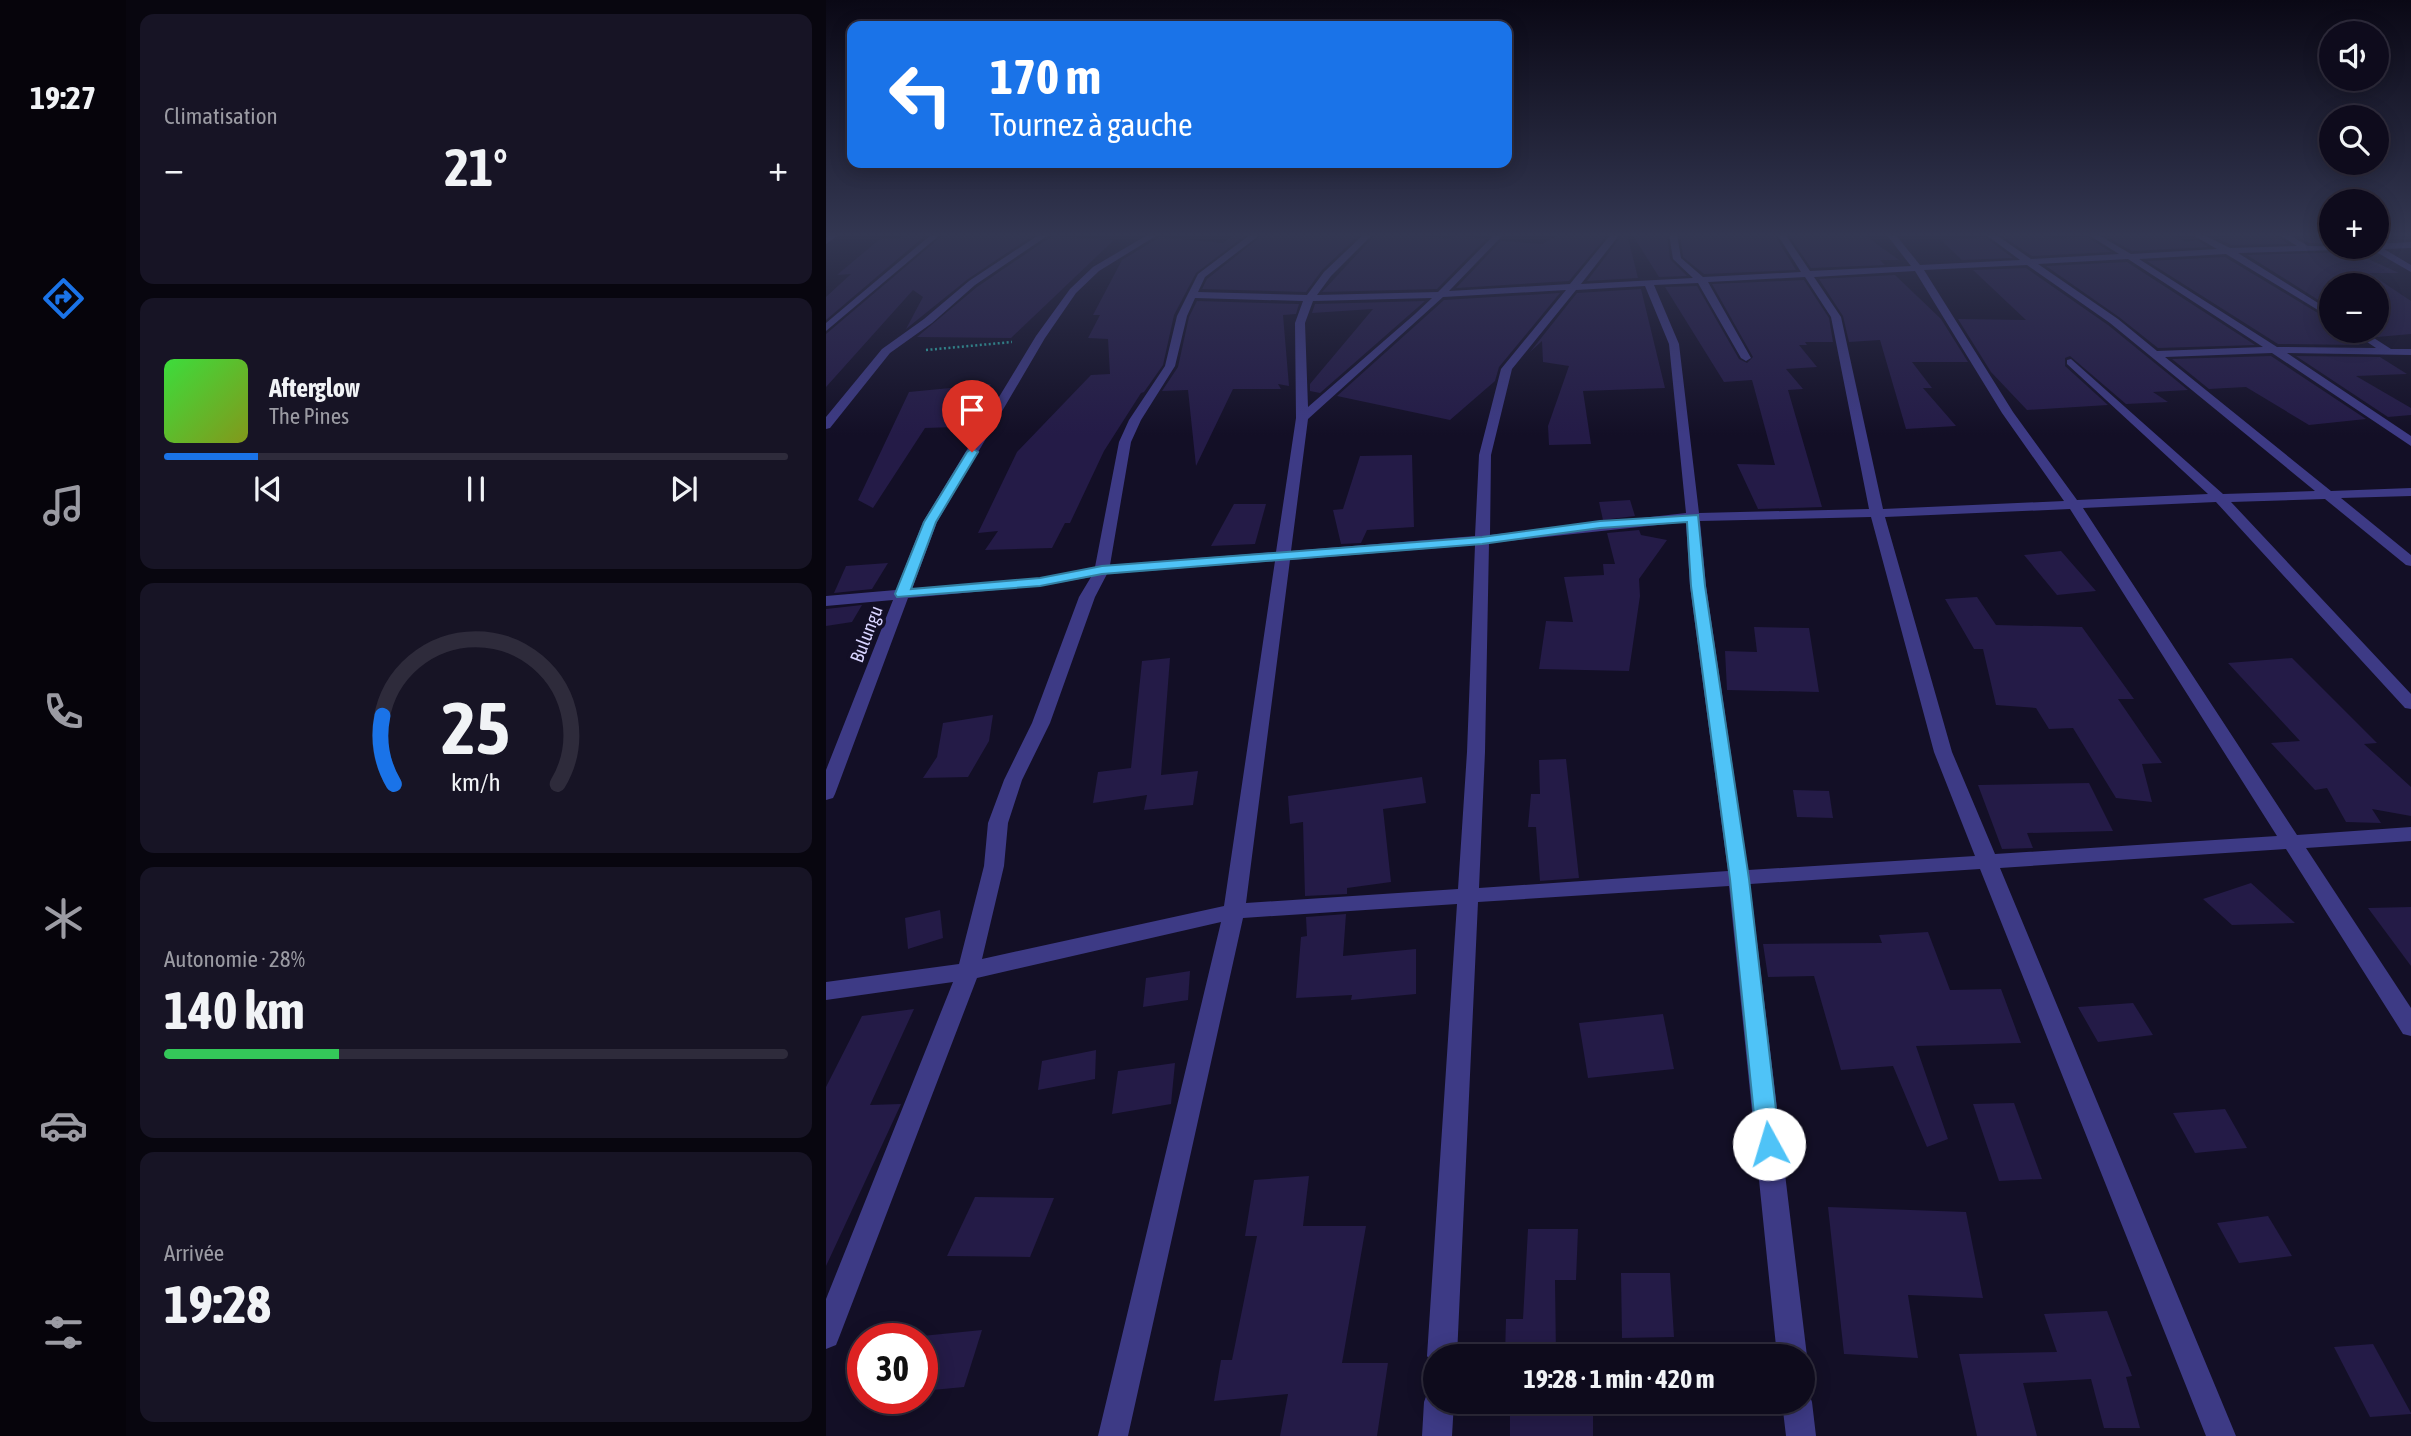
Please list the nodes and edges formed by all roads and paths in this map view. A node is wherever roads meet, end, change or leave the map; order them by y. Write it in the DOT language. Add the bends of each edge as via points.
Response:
graph roads {
  1 [pos="858,301"];
  2 [pos="951,301"];
  3 [pos="1066,301"];
  4 [pos="1190,301"];
  5 [pos="1308,301"];
  6 [pos="1434,301"];
  7 [pos="1562,301"];
  8 [pos="1656,301"];
  9 [pos="1713,301"];
  10 [pos="1825,301"];
  11 [pos="1938,301"];
  12 [pos="2084,301"];
  13 [pos="2203,301"];
  14 [pos="826,328"];
  15 [pos="1040,338"];
  16 [pos="2375,343"];
  17 [pos="2272,350"];
  18 [pos="886,351"];
  19 [pos="2389,352"];
  20 [pos="2411,352"];
  21 [pos="2154,354"];
  22 [pos="1746,358"];
  23 [pos="2071,362"];
  24 [pos="2411,364"];
  25 [pos="1302,418"];
  26 [pos="826,425"];
  27 [pos="2411,442"];
  28 [pos="2411,492"];
  29 [pos="2328,494"];
  30 [pos="2220,498"];
  31 [pos="2074,505"];
  32 [pos="1877,513"];
  33 [pos="1693,517"];
  34 [pos="1482,540"];
  35 [pos="1282,555"];
  36 [pos="2411,562"];
  37 [pos="1102,570"];
  38 [pos="902,594"];
  39 [pos="826,601"];
  40 [pos="2411,704"];
  41 [pos="826,794"];
  42 [pos="2411,834"];
  43 [pos="2290,840"];
  44 [pos="1989,863"];
  45 [pos="1739,879"];
  46 [pos="1466,895"];
  47 [pos="1234,911"];
  48 [pos="968,971"];
  49 [pos="826,992"];
  50 [pos="2411,1027"];
  51 [pos="826,1335"];
  52 [pos="1443,1344"];
  53 [pos="1791,1344"];
  54 [pos="1438,1414"];
  55 [pos="1798,1414"];
  56 [pos="1114,1436"];
  57 [pos="1437,1436"];
  58 [pos="1801,1436"];
  59 [pos="2221,1436"];
  1 -- 14 [label="street"];
  2 -- 18 [label="street"];
  3 -- 15 [label="street, Bulungu"];
  4 -- 37 [label="street" via="1173,344 1170,366 1125,442"];
  5 -- 25 [label="street" via="1300,323"];
  6 -- 25 [label="street"];
  7 -- 34 [label="street" via="1507,369 1485,456"];
  8 -- 33 [label="street" via="1674,344"];
  9 -- 22 [label="street"];
  10 -- 32 [label="street" via="1836,317"];
  11 -- 31 [label="street" via="2008,413"];
  12 -- 21 [label="street"];
  13 -- 17 [label="street"];
  15 -- 18 [label="path"];
  15 -- 38 [label="street, Bulungu" via="930,522"];
  16 -- 19 [label="street"];
  17 -- 19 [label="street"];
  17 -- 21 [label="street"];
  17 -- 27 [label="street"];
  18 -- 26 [label="street"];
  19 -- 20 [label="street"];
  19 -- 24 [label="street"];
  21 -- 29 [label="street"];
  23 -- 30 [label="street"];
  25 -- 35 [label="street"];
  28 -- 29 [label="street"];
  29 -- 30 [label="street"];
  29 -- 36 [label="street"];
  30 -- 31 [label="street"];
  30 -- 40 [label="street"];
  31 -- 32 [label="street"];
  31 -- 43 [label="street"];
  32 -- 33 [label="street"];
  32 -- 44 [label="street" via="1943,752"];
  33 -- 34 [label="street"];
  33 -- 45 [label="street" via="1698,586"];
  34 -- 35 [label="street"];
  34 -- 46 [label="street" via="1476,752"];
  35 -- 37 [label="street"];
  35 -- 47 [label="street"];
  37 -- 38 [label="street" via="1040,582"];
  37 -- 48 [label="street" via="1087,597 1041,723 998,822 994,866"];
  38 -- 39 [label="street"];
  38 -- 41 [label="street, Bulungu"];
  42 -- 43 [label="street"];
  43 -- 44 [label="street"];
  43 -- 50 [label="street"];
  44 -- 45 [label="street"];
  44 -- 59 [label="street"];
  45 -- 46 [label="street"];
  45 -- 53 [label="street"];
  46 -- 47 [label="street"];
  46 -- 52 [label="street"];
  47 -- 48 [label="street"];
  47 -- 56 [label="street"];
  48 -- 49 [label="street"];
  48 -- 51 [label="street"];
  54 -- 57 [label="street"];
  55 -- 58 [label="street"];
}
